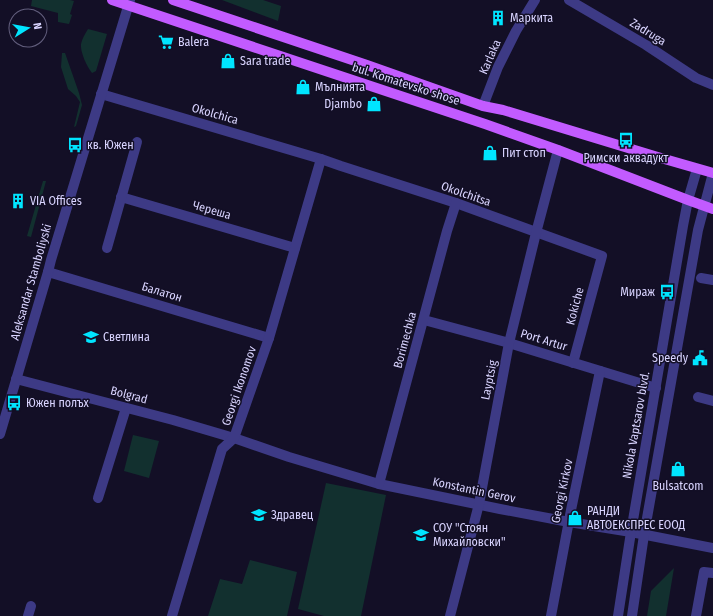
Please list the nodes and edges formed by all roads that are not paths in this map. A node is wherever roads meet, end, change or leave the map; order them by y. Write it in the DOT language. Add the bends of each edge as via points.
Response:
graph roads {
  1 [pos="112,0"];
  2 [pos="173,0"];
  3 [pos="535,0"];
  4 [pos="569,0"];
  5 [pos="128,2"];
  6 [pos="713,85"];
  7 [pos="101,94"];
  8 [pos="483,106"];
  9 [pos="137,142"];
  10 [pos="558,150"];
  11 [pos="321,159"];
  12 [pos="697,169"];
  13 [pos="713,173"];
  14 [pos="121,197"];
  15 [pos="688,200"];
  16 [pos="456,203"];
  17 [pos="708,207"];
  18 [pos="536,232"];
  19 [pos="107,248"];
  20 [pos="295,248"];
  21 [pos="602,256"];
  22 [pos="48,272"];
  23 [pos="701,278"];
  24 [pos="713,280"];
  25 [pos="424,320"];
  26 [pos="269,338"];
  27 [pos="510,343"];
  28 [pos="573,363"];
  29 [pos="600,371"];
  30 [pos="16,379"];
  31 [pos="656,388"];
  32 [pos="698,397"];
  33 [pos="713,401"];
  34 [pos="126,408"];
  35 [pos="0,434"];
  36 [pos="234,438"];
  37 [pos="379,484"];
  38 [pos="98,498"];
  39 [pos="479,504"];
  40 [pos="569,522"];
  41 [pos="631,532"];
  42 [pos="644,534"];
  43 [pos="713,548"];
  44 [pos="713,574"];
  45 [pos="172,616"];
  46 [pos="450,616"];
  47 [pos="551,616"];
  48 [pos="618,616"];
  49 [pos="632,616"];
  50 [pos="696,616"];
  1 -- 5 [label="main road, bul. Komatevsko shose"];
  2 -- 8 [label="main road, bul. Komatevsko shose"];
  3 -- 8 [label="street, Karlaka" via="498,67"];
  4 -- 6 [label="street, Zadruga" via="696,78"];
  5 -- 7 [label="street, Aleksandar Stamboliyski"];
  5 -- 10 [label="main road, bul. Komatevsko shose"];
  7 -- 11 [label="street, Okolchica"];
  7 -- 22 [label="street, Aleksandar Stamboliyski"];
  8 -- 12 [label="main road, bul. Komatevsko shose"];
  9 -- 14 [label="street"];
  10 -- 15 [label="main road, bul. Komatevsko shose"];
  10 -- 18 [label="street, Layptsig"];
  11 -- 16 [label="street, Okolchitsa"];
  11 -- 20 [label="street, Georgi Ikonomov"];
  12 -- 13 [label="main road, bul. Komatevsko shose"];
  12 -- 15 [label="street, Nikola Vaptsarov blvd."];
  13 -- 17 [label="street"];
  14 -- 19 [label="street"];
  14 -- 20 [label="street, Череша"];
  15 -- 17 [label="main road, bul. Komatevsko shose"];
  15 -- 31 [label="street, Nikola Vaptsarov blvd."];
  16 -- 18 [label="street, Okolchitsa"];
  16 -- 25 [label="street, Borimechka"];
  17 -- 42 [label="street" via="695,246"];
  18 -- 21 [label="street, Okolchitsa"];
  18 -- 27 [label="street, Layptsig"];
  20 -- 26 [label="street, Georgi Ikonomov"];
  21 -- 28 [label="street, Kokiche"];
  22 -- 26 [label="street, Балатон"];
  22 -- 30 [label="street, Aleksandar Stamboliyski"];
  23 -- 24 [label="street"];
  25 -- 27 [label="street, Port Artur"];
  25 -- 37 [label="street, Borimechka"];
  26 -- 36 [label="street, Georgi Ikonomov"];
  27 -- 28 [label="street, Port Artur"];
  27 -- 39 [label="street, Layptsig"];
  28 -- 29 [label="street, Port Artur"];
  29 -- 31 [label="street, Port Artur"];
  29 -- 40 [label="street, Georgi Kirkov"];
  30 -- 34 [label="street, Bolgrad"];
  30 -- 35 [label="street, Aleksandar Stamboliyski"];
  31 -- 41 [label="street, Nikola Vaptsarov blvd."];
  32 -- 33 [label="street"];
  34 -- 36 [label="street, Bolgrad"];
  34 -- 38 [label="street"];
  36 -- 37 [label="street, Konstantin Gerov"];
  36 -- 45 [label="street, Georgi Ikonomov" via="222,450"];
  37 -- 39 [label="street, Konstantin Gerov"];
  39 -- 40 [label="street, Konstantin Gerov"];
  39 -- 46 [label="street, Layptsig"];
  40 -- 41 [label="street, Konstantin Gerov"];
  40 -- 47 [label="street, Georgi Kirkov"];
  41 -- 42 [label="street, Konstantin Gerov"];
  41 -- 48 [label="street, Nikola Vaptsarov blvd."];
  42 -- 43 [label="street, Konstantin Gerov"];
  42 -- 49 [label="street"];
  44 -- 50 [label="street" via="704,572"];
}
